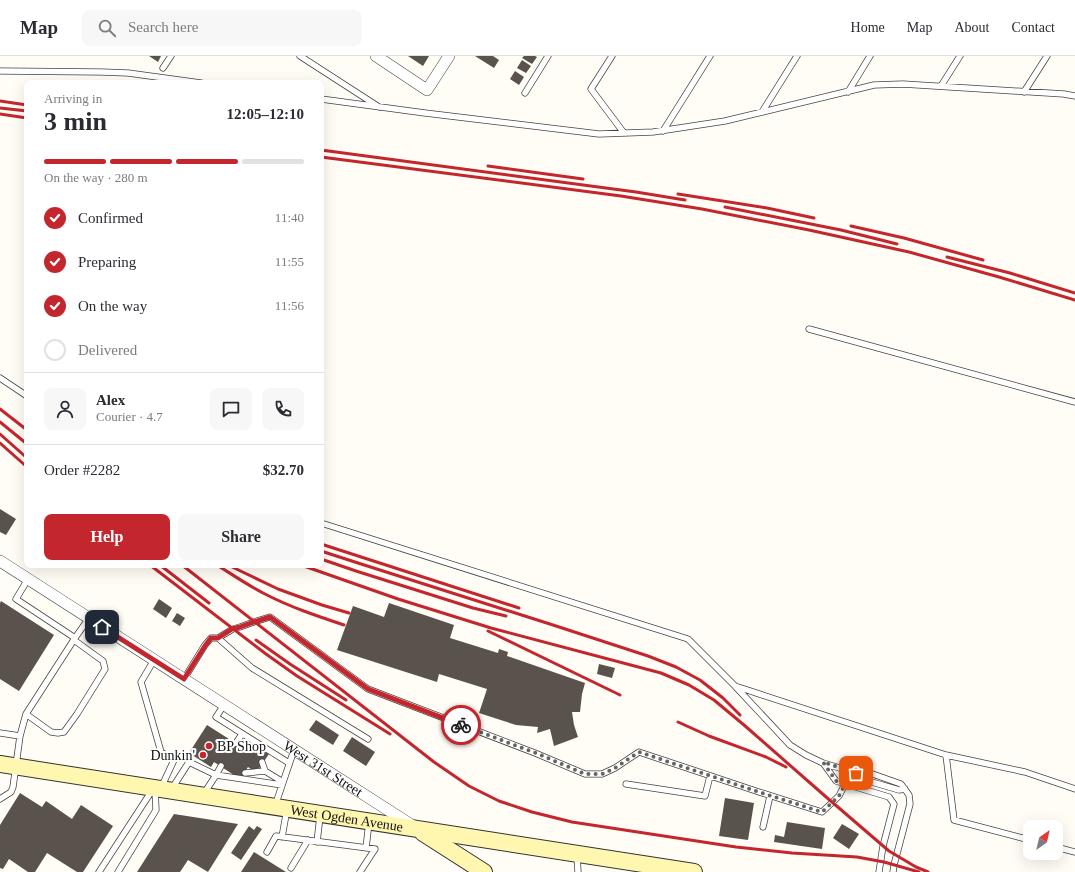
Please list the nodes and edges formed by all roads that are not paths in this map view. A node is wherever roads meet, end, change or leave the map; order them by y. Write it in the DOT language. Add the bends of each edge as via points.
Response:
graph roads {
  1 [pos="171,56"];
  2 [pos="300,56"];
  3 [pos="376,56"];
  4 [pos="449,56"];
  5 [pos="548,56"];
  6 [pos="612,56"];
  7 [pos="710,56"];
  8 [pos="797,56"];
  9 [pos="870,56"];
  10 [pos="960,56"];
  11 [pos="1046,56"];
  12 [pos="163,68"];
  13 [pos="0,71"];
  14 [pos="179,80"];
  15 [pos="941,86"];
  16 [pos="848,92"];
  17 [pos="1024,92"];
  18 [pos="525,93"];
  19 [pos="1075,96"];
  20 [pos="324,99"];
  21 [pos="380,107"];
  22 [pos="762,112"];
  23 [pos="663,130"];
  24 [pos="624,133"];
  25 [pos="809,329"];
  26 [pos="0,378"];
  27 [pos="24,394"];
  28 [pos="1075,402"];
  29 [pos="324,524"];
  30 [pos="0,561"];
  31 [pos="28,579"];
  32 [pos="89,618"];
  33 [pos="218,638"];
  34 [pos="74,639"];
  35 [pos="154,660"];
  36 [pos="184,679"];
  37 [pos="735,686"];
  38 [pos="224,705"];
  39 [pos="26,714"];
  40 [pos="0,733"];
  41 [pos="242,734"];
  42 [pos="20,736"];
  43 [pos="368,739"];
  44 [pos="236,743"];
  45 [pos="294,750"];
  46 [pos="946,755"];
  47 [pos="262,762"];
  48 [pos="823,762"];
  49 [pos="289,763"];
  50 [pos="0,764"];
  51 [pos="16,766"];
  52 [pos="221,766"];
  53 [pos="265,771"];
  54 [pos="245,773"];
  55 [pos="216,775"];
  56 [pos="710,776"];
  57 [pos="282,783"];
  58 [pos="626,784"];
  59 [pos="845,784"];
  60 [pos="162,788"];
  61 [pos="1075,789"];
  62 [pos="203,795"];
  63 [pos="770,796"];
  64 [pos="0,799"];
  65 [pos="281,808"];
  66 [pos="321,814"];
  67 [pos="369,822"];
  68 [pos="763,827"];
  69 [pos="417,829"];
  70 [pos="282,837"];
  71 [pos="1023,838"];
  72 [pos="308,840"];
  73 [pos="317,842"];
  74 [pos="366,848"];
  75 [pos="1063,849"];
  76 [pos="266,852"];
  77 [pos="1075,852"];
  78 [pos="577,854"];
  79 [pos="291,868"];
  80 [pos="99,872"];
  81 [pos="118,872"];
  82 [pos="360,872"];
  83 [pos="484,872"];
  84 [pos="578,872"];
  85 [pos="694,872"];
  86 [pos="879,872"];
  87 [pos="893,872"];
  1 -- 12 [label="lane"];
  2 -- 21 [label="lane"];
  3 -- 4 [label="street" via="427,90"];
  5 -- 18 [label="lane"];
  6 -- 24 [label="lane" via="591,89"];
  7 -- 23 [label="lane"];
  8 -- 22 [label="lane"];
  9 -- 16 [label="lane"];
  10 -- 15 [label="lane"];
  11 -- 17 [label="lane"];
  13 -- 14 [label="lane" via="128,73"];
  15 -- 16 [label="lane" via="888,84"];
  15 -- 17 [label="lane"];
  16 -- 22 [label="lane"];
  17 -- 19 [label="lane"];
  20 -- 21 [label="lane"];
  21 -- 24 [label="lane" via="599,134"];
  22 -- 23 [label="lane" via="725,121"];
  23 -- 24 [label="lane"];
  25 -- 28 [label="lane"];
  26 -- 27 [label="lane"];
  29 -- 37 [label="lane" via="688,639"];
  30 -- 31 [label="street, West 31st Street"];
  31 -- 32 [label="street, West 31st Street"];
  31 -- 34 [label="lane" via="16,599"];
  32 -- 34 [label="lane"];
  32 -- 35 [label="street, West 31st Street"];
  33 -- 36 [label="lane" via="211,638"];
  33 -- 43 [label="lane" via="252,668"];
  33 -- 56 [label="lane" via="232,629 270,617 368,689 585,774 602,774 639,752"];
  34 -- 39 [label="lane"];
  34 -- 39 [label="lane" via="103,660 105,669 77,714 64,732 58,733 52,732"];
  35 -- 36 [label="street, West 31st Street"];
  35 -- 60 [label="lane" via="141,682 161,752 174,760"];
  36 -- 38 [label="street, West 31st Street"];
  37 -- 46 [label="lane"];
  37 -- 48 [label="lane" via="790,745"];
  38 -- 41 [label="lane" via="216,717"];
  38 -- 45 [label="street, West 31st Street"];
  39 -- 42 [label="lane"];
  40 -- 42 [label="lane"];
  41 -- 44 [label="lane"];
  41 -- 49 [label="lane"];
  42 -- 51 [label="lane"];
  45 -- 49 [label="lane"];
  45 -- 69 [label="street, West 31st Street"];
  46 -- 61 [label="lane" via="1025,772"];
  46 -- 71 [label="lane" via="954,820"];
  47 -- 53 [label="lane"];
  48 -- 59 [label="lane" via="836,781"];
  48 -- 87 [label="lane" via="856,773 867,772 901,784 909,795 910,804"];
  49 -- 57 [label="lane"];
  50 -- 51 [label="main road, West Ogden Avenue"];
  51 -- 60 [label="main road, West Ogden Avenue"];
  51 -- 64 [label="lane" via="11,792"];
  52 -- 55 [label="lane"];
  53 -- 54 [label="lane"];
  53 -- 57 [label="lane"];
  55 -- 57 [label="lane"];
  55 -- 60 [label="lane" via="188,762"];
  55 -- 62 [label="lane"];
  56 -- 58 [label="lane" via="705,796"];
  56 -- 63 [label="lane"];
  57 -- 65 [label="lane"];
  59 -- 63 [label="lane" via="839,796 822,812"];
  59 -- 86 [label="lane" via="889,797 894,804"];
  60 -- 62 [label="main road, West Ogden Avenue"];
  60 -- 80 [label="lane"];
  60 -- 81 [label="lane" via="156,810"];
  62 -- 65 [label="main road, West Ogden Avenue"];
  63 -- 68 [label="lane"];
  65 -- 66 [label="main road, West Ogden Avenue"];
  65 -- 70 [label="lane"];
  66 -- 67 [label="main road, West Ogden Avenue"];
  66 -- 73 [label="lane"];
  67 -- 69 [label="main road, West Ogden Avenue"];
  67 -- 74 [label="lane"];
  69 -- 78 [label="main road, West Ogden Avenue"];
  69 -- 83 [label="main road, West 31st Street"];
  70 -- 72 [label="lane"];
  70 -- 76 [label="lane" via="276,836"];
  72 -- 73 [label="lane"];
  72 -- 79 [label="lane"];
  73 -- 74 [label="lane"];
  74 -- 82 [label="lane" via="375,849"];
  75 -- 77 [label="lane"];
  78 -- 84 [label="lane"];
  78 -- 85 [label="main road, West Ogden Avenue"];
}
